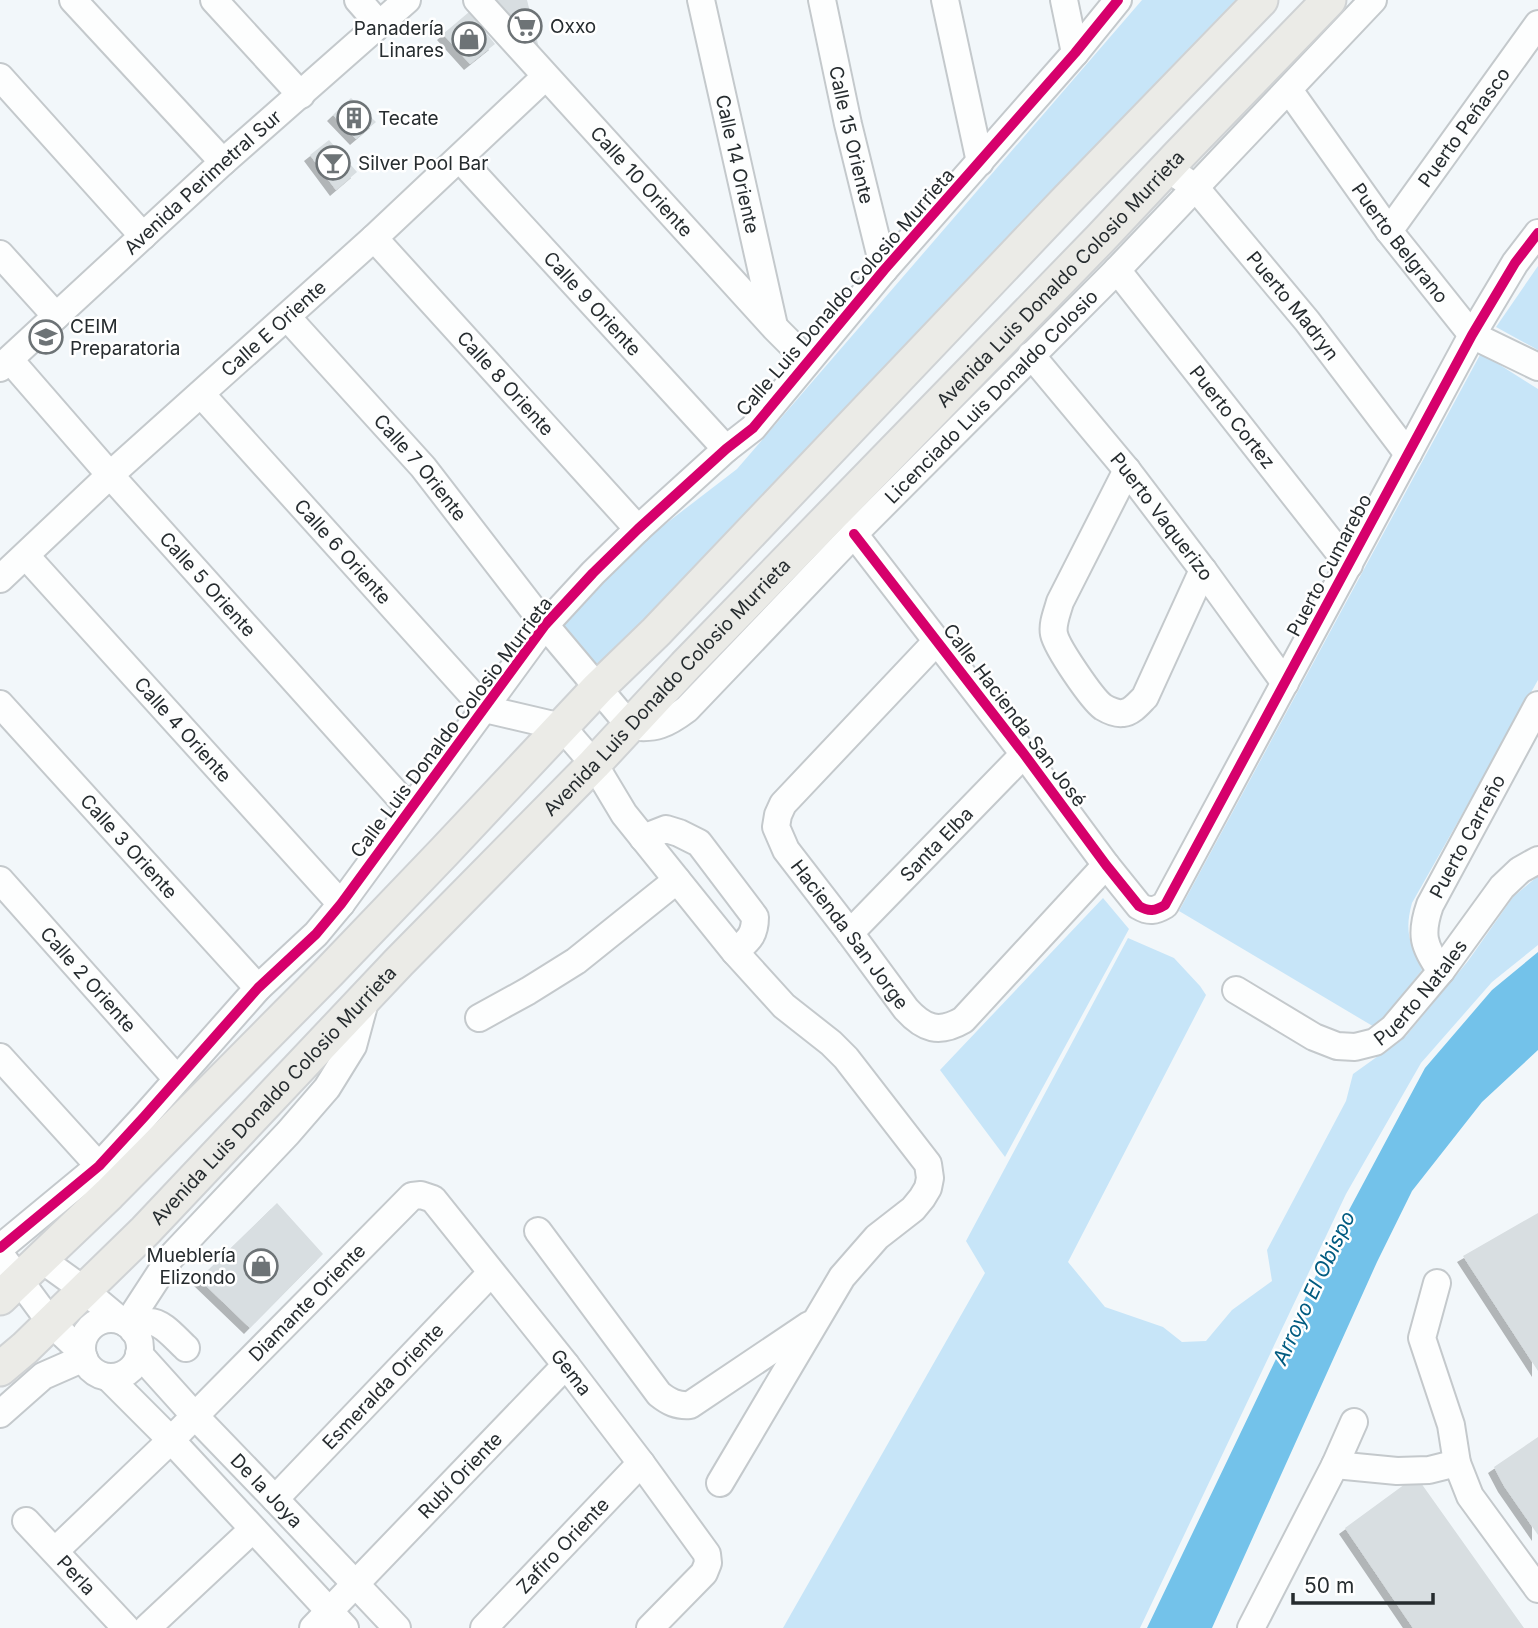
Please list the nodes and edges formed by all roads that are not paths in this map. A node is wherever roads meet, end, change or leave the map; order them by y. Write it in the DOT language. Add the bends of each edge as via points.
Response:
graph roads {
  1 [pos="73,0"];
  2 [pos="214,0"];
  3 [pos="358,0"];
  4 [pos="407,0"];
  5 [pos="477,0"];
  6 [pos="701,0"];
  7 [pos="822,0"];
  8 [pos="944,0"];
  9 [pos="1064,0"];
  10 [pos="1118,0"];
  11 [pos="1261,0"];
  12 [pos="1329,0"];
  13 [pos="1373,0"];
  14 [pos="379,24"];
  15 [pos="1538,24"];
  16 [pos="1075,52"];
  17 [pos="0,77"];
  18 [pos="545,77"];
  19 [pos="1289,90"];
  20 [pos="301,95"];
  21 [pos="1131,134"];
  22 [pos="460,159"];
  23 [pos="223,162"];
  24 [pos="980,162"];
  25 [pos="1157,173"];
  26 [pos="1195,187"];
  27 [pos="1073,194"];
  28 [pos="1389,231"];
  29 [pos="1538,233"];
  30 [pos="143,236"];
  31 [pos="374,238"];
  32 [pos="1100,239"];
  33 [pos="0,254"];
  34 [pos="884,270"];
  35 [pos="1117,270"];
  36 [pos="56,316"];
  37 [pos="287,317"];
  38 [pos="775,328"];
  39 [pos="1472,335"];
  40 [pos="1031,355"];
  41 [pos="808,361"];
  42 [pos="5,364"];
  43 [pos="1538,367"];
  44 [pos="201,394"];
  45 [pos="726,449"];
  46 [pos="1408,453"];
  47 [pos="1127,470"];
  48 [pos="110,475"];
  49 [pos="638,529"];
  50 [pos="854,534"];
  51 [pos="26,556"];
  52 [pos="1349,565"];
  53 [pos="1203,569"];
  54 [pos="0,579"];
  55 [pos="545,625"];
  56 [pos="936,642"];
  57 [pos="1285,683"];
  58 [pos="598,688"];
  59 [pos="0,704"];
  60 [pos="1538,705"];
  61 [pos="485,709"];
  62 [pos="630,726"];
  63 [pos="562,727"];
  64 [pos="1024,754"];
  65 [pos="594,764"];
  66 [pos="410,808"];
  67 [pos="643,838"];
  68 [pos="1538,860"];
  69 [pos="1106,865"];
  70 [pos="0,880"];
  71 [pos="677,880"];
  72 [pos="341,904"];
  73 [pos="1152,911"];
  74 [pos="850,933"];
  75 [pos="735,952"];
  76 [pos="1441,971"];
  77 [pos="258,988"];
  78 [pos="1236,990"];
  79 [pos="366,998"];
  80 [pos="479,1018"];
  81 [pos="0,1057"];
  82 [pos="177,1079"];
  83 [pos="99,1166"];
  84 [pos="421,1195"];
  85 [pos="538,1231"];
  86 [pos="0,1248"];
  87 [pos="15,1273"];
  88 [pos="491,1273"];
  89 [pos="1437,1283"];
  90 [pos="84,1290"];
  91 [pos="816,1321"];
  92 [pos="51,1323"];
  93 [pos="130,1332"];
  94 [pos="186,1348"];
  95 [pos="83,1355"];
  96 [pos="566,1366"];
  97 [pos="0,1369"];
  98 [pos="108,1377"];
  99 [pos="0,1413"];
  100 [pos="194,1415"];
  101 [pos="1354,1422"];
  102 [pos="171,1440"];
  103 [pos="641,1463"];
  104 [pos="1457,1463"];
  105 [pos="1335,1465"];
  106 [pos="720,1483"];
  107 [pos="275,1499"];
  108 [pos="26,1521"];
  109 [pos="253,1529"];
  110 [pos="55,1551"];
  111 [pos="355,1585"];
  112 [pos="1538,1589"];
  113 [pos="329,1622"];
  114 [pos="126,1628"];
  115 [pos="147,1628"];
  116 [pos="397,1628"];
  117 [pos="484,1628"];
  118 [pos="650,1628"];
  119 [pos="1251,1628"];
  1 -- 23 [label="street"];
  2 -- 20 [label="street"];
  3 -- 14 [label="street"];
  4 -- 14 [label="street, Avenida Perimetral Sur"];
  5 -- 18 [label="street, Calle 10 Oriente"];
  6 -- 38 [label="street, Calle 14 Oriente"];
  7 -- 34 [label="street, Calle 15 Oriente"];
  8 -- 24 [label="street"];
  9 -- 16 [label="street"];
  10 -- 16 [label="street, Calle Luis Donaldo Colosio Murrieta"];
  11 -- 21 [label="main road"];
  12 -- 25 [label="main road, Avenida Luis Donaldo Colosio Murrieta"];
  13 -- 19 [label="street, Licenciado Luis Donaldo Colosio"];
  14 -- 20 [label="street, Avenida Perimetral Sur"];
  15 -- 28 [label="street, Puerto Peñasco"];
  16 -- 24 [label="street, Calle Luis Donaldo Colosio Murrieta"];
  17 -- 30 [label="street"];
  18 -- 22 [label="street, Calle E Oriente"];
  18 -- 38 [label="street, Calle 10 Oriente"];
  19 -- 26 [label="street, Licenciado Luis Donaldo Colosio"];
  19 -- 28 [label="street, Puerto Belgrano"];
  20 -- 23 [label="street, Avenida Perimetral Sur"];
  21 -- 25 [label="main road" via="1128,158 1136,169"];
  21 -- 27 [label="main road"];
  22 -- 31 [label="street, Calle E Oriente"];
  22 -- 45 [label="street, Calle 9 Oriente"];
  23 -- 30 [label="street, Avenida Perimetral Sur"];
  24 -- 34 [label="street, Calle Luis Donaldo Colosio Murrieta"];
  25 -- 26 [label="street, Puerto Madryn"];
  25 -- 27 [label="main road" via="1119,177"];
  25 -- 32 [label="main road, Avenida Luis Donaldo Colosio Murrieta"];
  26 -- 35 [label="street, Licenciado Luis Donaldo Colosio"];
  26 -- 46 [label="street, Puerto Madryn" via="1307,321"];
  27 -- 32 [label="main road" via="1102,200 1107,209"];
  27 -- 58 [label="main road"];
  28 -- 39 [label="street, Puerto Belgrano"];
  29 -- 39 [label="street, Puerto Cumarebo"];
  30 -- 36 [label="street, Avenida Perimetral Sur"];
  31 -- 37 [label="street, Calle E Oriente"];
  31 -- 49 [label="street, Calle 8 Oriente"];
  32 -- 62 [label="main road, Avenida Luis Donaldo Colosio Murrieta"];
  33 -- 36 [label="street"];
  34 -- 41 [label="street, Calle Luis Donaldo Colosio Murrieta"];
  35 -- 40 [label="street, Licenciado Luis Donaldo Colosio"];
  35 -- 52 [label="street, Puerto Cortez"];
  36 -- 42 [label="street, Avenida Perimetral Sur"];
  37 -- 44 [label="street, Calle E Oriente"];
  37 -- 55 [label="street, Calle 7 Oriente" via="423,467"];
  38 -- 41 [label="street, Calle 10 Oriente"];
  39 -- 43 [label="street, Puerto Belgrano"];
  39 -- 46 [label="street, Puerto Cumarebo"];
  40 -- 47 [label="street, Puerto Vaquerizo"];
  40 -- 50 [label="street, Licenciado Luis Donaldo Colosio"];
  41 -- 45 [label="street, Calle Luis Donaldo Colosio Murrieta" via="752,428"];
  42 -- 48 [label="street, Calle 5 Oriente"];
  44 -- 48 [label="street, Calle E Oriente"];
  44 -- 61 [label="street, Calle 6 Oriente"];
  45 -- 49 [label="street, Calle Luis Donaldo Colosio Murrieta"];
  46 -- 52 [label="street, Puerto Cumarebo"];
  47 -- 53 [label="street, Puerto Vaquerizo"];
  47 -- 53 [label="street" via="1055,619 1054,632 1062,652 1105,709 1122,714 1145,697"];
  48 -- 51 [label="street, Calle E Oriente"];
  48 -- 66 [label="street, Calle 5 Oriente"];
  49 -- 55 [label="street, Calle Luis Donaldo Colosio Murrieta"];
  50 -- 56 [label="street, Calle Hacienda San José"];
  50 -- 62 [label="street, Licenciado Luis Donaldo Colosio" via="687,709 657,726"];
  51 -- 54 [label="street, Calle E Oriente"];
  51 -- 72 [label="street, Calle 4 Oriente"];
  52 -- 57 [label="street, Puerto Cumarebo"];
  53 -- 57 [label="street, Puerto Vaquerizo"];
  55 -- 58 [label="street, Calle 7 Oriente"];
  55 -- 61 [label="street, Calle Luis Donaldo Colosio Murrieta"];
  56 -- 64 [label="street, Calle Hacienda San José"];
  56 -- 74 [label="street, Hacienda San Jorge" via="783,804 778,815 776,827 786,850"];
  57 -- 73 [label="street, Puerto Cumarebo" via="1165,905"];
  58 -- 62 [label="street"];
  58 -- 63 [label="main road"];
  59 -- 77 [label="street, Calle 3 Oriente"];
  60 -- 76 [label="street, Puerto Carreño" via="1430,905 1423,933 1429,954"];
  61 -- 63 [label="street"];
  61 -- 66 [label="street, Calle Luis Donaldo Colosio Murrieta"];
  62 -- 65 [label="main road, Avenida Luis Donaldo Colosio Murrieta"];
  63 -- 65 [label="street"];
  63 -- 87 [label="main road" via="109,1194"];
  64 -- 69 [label="street, Calle Hacienda San José"];
  64 -- 74 [label="street, Santa Elba"];
  65 -- 67 [label="street"];
  65 -- 79 [label="main road, Avenida Luis Donaldo Colosio Murrieta"];
  66 -- 72 [label="street, Calle Luis Donaldo Colosio Murrieta"];
  67 -- 71 [label="street"];
  67 -- 75 [label="street" via="666,829 699,843 755,917 755,929"];
  68 -- 76 [label="street, Puerto Natales" via="1502,887"];
  69 -- 73 [label="street, Calle Hacienda San José" via="1139,906"];
  69 -- 74 [label="street, Hacienda San Jorge" via="963,1020 952,1026 927,1027 915,1018"];
  70 -- 82 [label="street, Calle 2 Oriente"];
  71 -- 75 [label="street"];
  71 -- 80 [label="street" via="576,961"];
  72 -- 77 [label="street, Calle Luis Donaldo Colosio Murrieta"];
  75 -- 91 [label="street" via="783,1006 846,1058 930,1170 922,1198 858,1256"];
  76 -- 78 [label="street, Puerto Natales" via="1393,1028 1375,1042 1355,1047 1314,1037"];
  77 -- 82 [label="street, Calle Luis Donaldo Colosio Murrieta"];
  79 -- 90 [label="main road, Avenida Luis Donaldo Colosio Murrieta"];
  79 -- 93 [label="street" via="353,1046 327,1088 170,1258"];
  81 -- 83 [label="street"];
  82 -- 83 [label="street, Calle Luis Donaldo Colosio Murrieta"];
  83 -- 86 [label="street, Calle Luis Donaldo Colosio Murrieta"];
  84 -- 88 [label="street, Gema" via="433,1199"];
  84 -- 100 [label="street, Diamante Oriente" via="412,1196"];
  85 -- 91 [label="street" via="659,1394 680,1405 690,1405"];
  87 -- 90 [label="street, De la Joya"];
  87 -- 92 [label="street, De la Joya"];
  88 -- 96 [label="street, Gema"];
  88 -- 107 [label="street, Esmeralda Oriente"];
  89 -- 104 [label="street" via="1422,1338 1451,1425"];
  90 -- 92 [label="main road, Avenida Luis Donaldo Colosio Murrieta"];
  90 -- 93 [label="street, De la Joya"];
  91 -- 106 [label="street"];
  92 -- 95 [label="street, De la Joya"];
  92 -- 97 [label="main road, Avenida Luis Donaldo Colosio Murrieta"];
  93 -- 94 [label="street" via="150,1321"];
  93 -- 95 [label="street" via="104,1320 90,1328"];
  93 -- 98 [label="street" via="137,1361 122,1375"];
  93 -- 100 [label="street, De la Joya"];
  95 -- 98 [label="street, De la Joya" via="92,1370"];
  95 -- 99 [label="street" via="43,1376"];
  96 -- 103 [label="street, Gema"];
  96 -- 111 [label="street, Rubí Oriente"];
  98 -- 102 [label="street, De la Joya"];
  100 -- 102 [label="street, Diamante Oriente"];
  100 -- 107 [label="street, De la Joya"];
  101 -- 105 [label="street"];
  102 -- 109 [label="street, De la Joya"];
  102 -- 110 [label="street, Diamante Oriente"];
  103 -- 117 [label="street, Zafiro Oriente"];
  103 -- 118 [label="street, Gema" via="707,1554 708,1563 704,1573"];
  104 -- 105 [label="street" via="1397,1471"];
  104 -- 112 [label="street" via="1470,1496"];
  105 -- 119 [label="street"];
  107 -- 111 [label="street, De la Joya"];
  108 -- 110 [label="street, Perla"];
  109 -- 113 [label="street, De la Joya"];
  109 -- 115 [label="street"];
  110 -- 114 [label="street, Perla"];
  111 -- 113 [label="street, Rubí Oriente"];
  111 -- 116 [label="street, De la Joya"];
}
